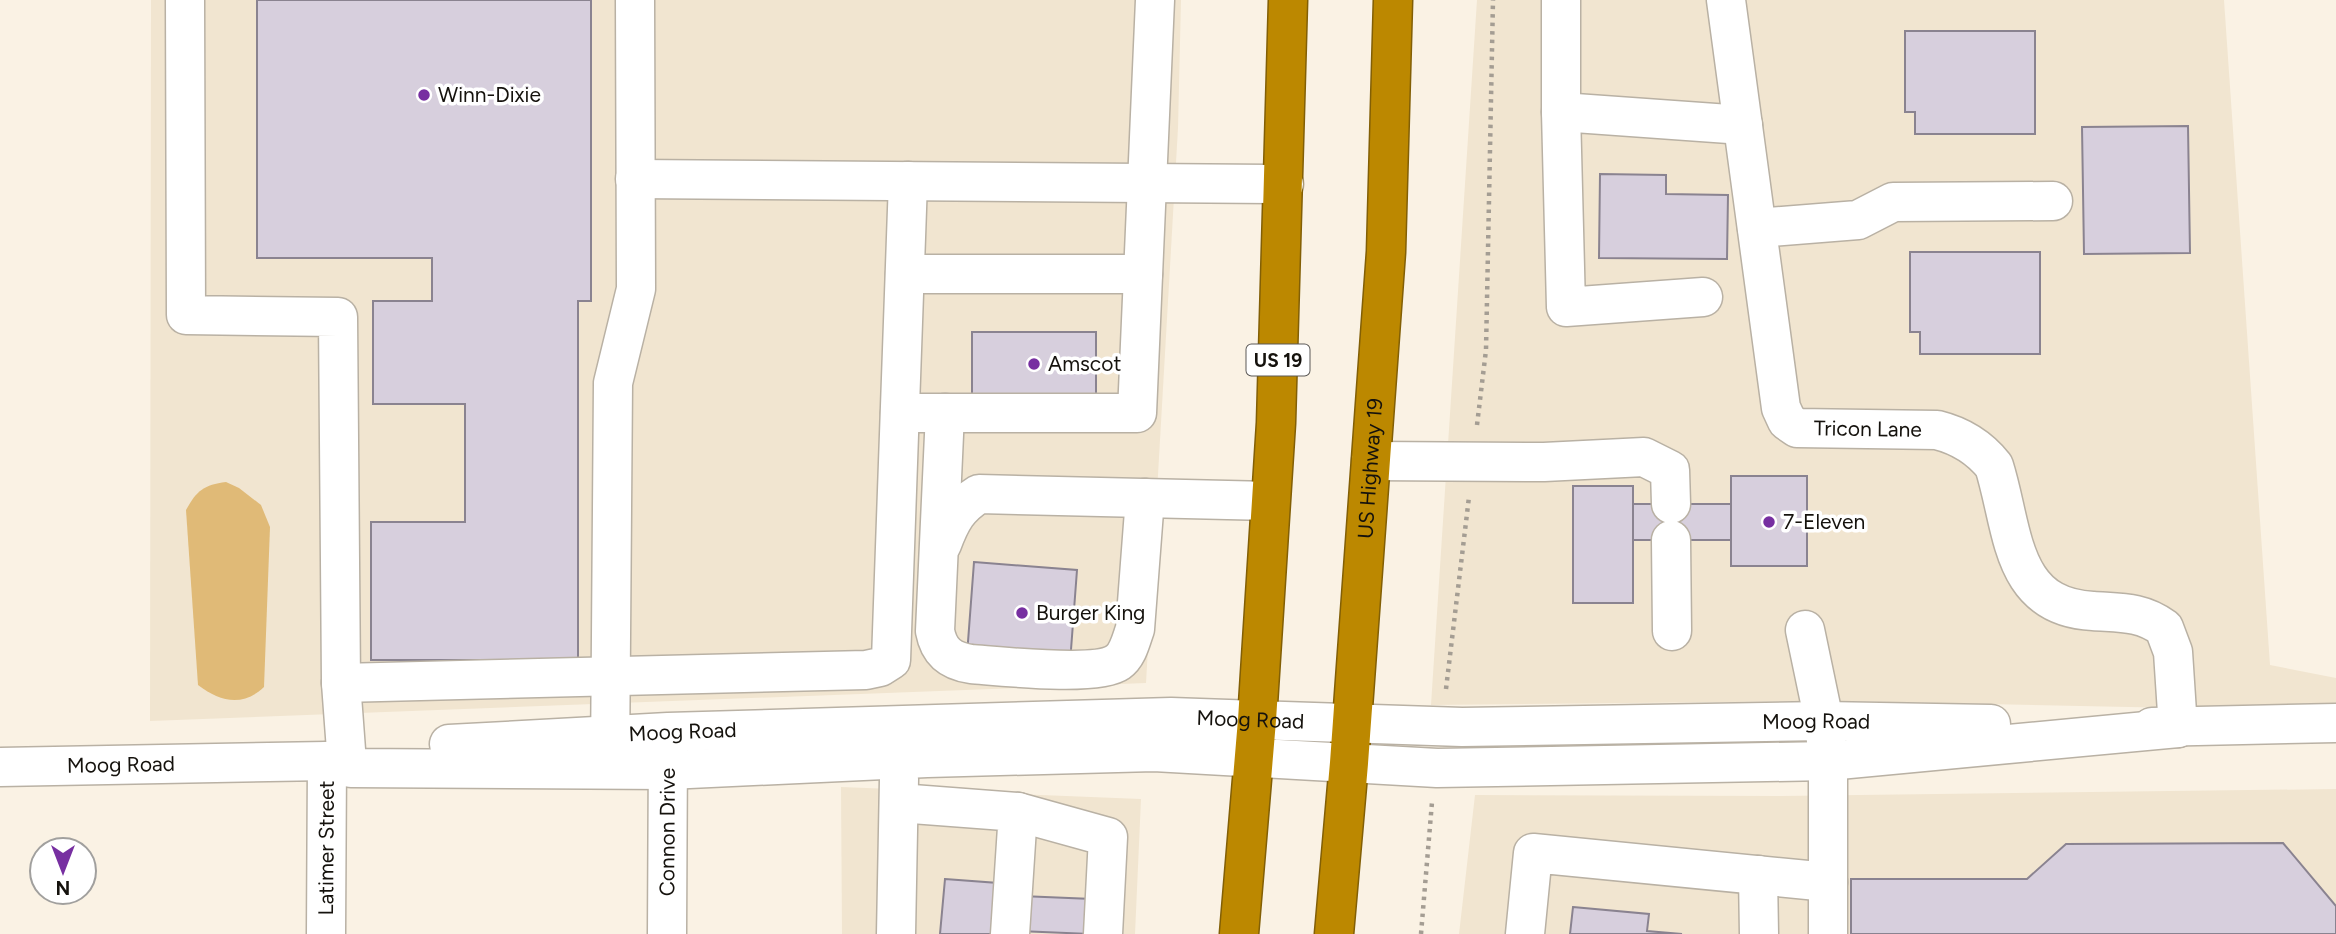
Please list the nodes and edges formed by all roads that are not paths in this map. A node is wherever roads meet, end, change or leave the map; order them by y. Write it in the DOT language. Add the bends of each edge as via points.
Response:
graph roads {
  1 [pos="185,0"];
  2 [pos="635,0"];
  3 [pos="1155,0"];
  4 [pos="1288,0"];
  5 [pos="1393,0"];
  6 [pos="1561,0"];
  7 [pos="1726,0"];
  8 [pos="1560,112"];
  9 [pos="1743,124"];
  10 [pos="635,179"];
  11 [pos="908,181"];
  12 [pos="1147,183"];
  13 [pos="1284,184"];
  14 [pos="2053,201"];
  15 [pos="1757,228"];
  16 [pos="905,274"];
  17 [pos="1143,274"];
  18 [pos="1703,296"];
  19 [pos="900,413"];
  20 [pos="945,413"];
  21 [pos="1371,461"];
  22 [pos="1145,498"];
  23 [pos="1270,501"];
  24 [pos="939,550"];
  25 [pos="1805,630"];
  26 [pos="1672,631"];
  27 [pos="610,676"];
  28 [pos="341,683"];
  29 [pos="1824,721"];
  30 [pos="1352,723"];
  31 [pos="2336,723"];
  32 [pos="2178,728"];
  33 [pos="668,732"];
  34 [pos="1256,739"];
  35 [pos="610,752"];
  36 [pos="336,756"];
  37 [pos="899,759"];
  38 [pos="1828,761"];
  39 [pos="1349,763"];
  40 [pos="0,766"];
  41 [pos="668,770"];
  42 [pos="899,803"];
  43 [pos="1018,812"];
  44 [pos="1758,875"];
  45 [pos="1828,882"];
  46 [pos="326,934"];
  47 [pos="667,934"];
  48 [pos="897,934"];
  49 [pos="1010,934"];
  50 [pos="1103,934"];
  51 [pos="1238,934"];
  52 [pos="1334,934"];
  53 [pos="1525,934"];
  54 [pos="1759,934"];
  55 [pos="1828,934"];
  1 -- 28 [label="street, Latimer Street" via="186,315 338,317"];
  2 -- 10 [label="street"];
  3 -- 12 [label="street"];
  4 -- 13 [label="highway, US 19"];
  5 -- 21 [label="highway, US Highway 19" via="1386,252"];
  6 -- 8 [label="street"];
  7 -- 9 [label="street, Tricon Lane"];
  8 -- 9 [label="street"];
  8 -- 18 [label="street" via="1566,307"];
  9 -- 15 [label="street, Tricon Lane"];
  10 -- 11 [label="street"];
  10 -- 27 [label="street" via="636,289 613,383"];
  11 -- 12 [label="street"];
  11 -- 16 [label="street"];
  12 -- 13 [label="street"];
  12 -- 17 [label="street"];
  13 -- 23 [label="highway, US 19"];
  14 -- 15 [label="street" via="1892,202 1858,220"];
  15 -- 32 [label="street, Tricon Lane" via="1781,408 1787,421 1797,428 1937,430 1954,434 1985,454 1994,466 2017,556 2032,584 2056,604 2085,611 2140,614 2164,628 2173,652"];
  16 -- 17 [label="street"];
  16 -- 19 [label="street"];
  17 -- 20 [label="street" via="1137,413"];
  19 -- 20 [label="street"];
  19 -- 27 [label="street" via="891,660 866,670"];
  20 -- 24 [label="street"];
  21 -- 26 [label="street" via="1544,462 1644,457 1670,470"];
  21 -- 30 [label="highway, US Highway 19"];
  22 -- 23 [label="street"];
  22 -- 24 [label="street" via="979,494 954,516"];
  22 -- 24 [label="street" via="1135,629 1118,662 1101,668 971,664 945,655 935,631"];
  23 -- 34 [label="highway, US 19"];
  25 -- 29 [label="street"];
  27 -- 28 [label="street"];
  27 -- 35 [label="street"];
  28 -- 36 [label="street, Latimer Street"];
  29 -- 30 [label="street, Moog Road"];
  29 -- 32 [label="street, Moog Road"];
  29 -- 38 [label="street"];
  30 -- 34 [label="street, Moog Road"];
  30 -- 39 [label="highway, US Highway 19"];
  31 -- 32 [label="street, Moog Road"];
  32 -- 38 [label="street, Moog Road"];
  33 -- 34 [label="street, Moog Road" via="1171,717"];
  33 -- 35 [label="street, Moog Road"];
  33 -- 41 [label="street, Connon Drive"];
  34 -- 37 [label="street, Moog Road" via="1154,752"];
  34 -- 39 [label="street, Moog Road"];
  34 -- 51 [label="highway, US 19"];
  35 -- 36 [label="street, Moog Road" via="351,768"];
  35 -- 41 [label="street, Moog Road"];
  36 -- 40 [label="street, Moog Road"];
  36 -- 46 [label="street, Latimer Street"];
  37 -- 41 [label="street, Moog Road"];
  37 -- 42 [label="street"];
  38 -- 39 [label="street, Moog Road" via="1437,768"];
  38 -- 45 [label="street"];
  39 -- 52 [label="highway, US Highway 19"];
  41 -- 47 [label="street, Connon Drive"];
  42 -- 43 [label="street"];
  42 -- 48 [label="street"];
  43 -- 49 [label="street"];
  43 -- 50 [label="street" via="1108,837"];
  44 -- 45 [label="street"];
  44 -- 53 [label="street" via="1533,853"];
  44 -- 54 [label="street"];
  45 -- 55 [label="street"];
}
